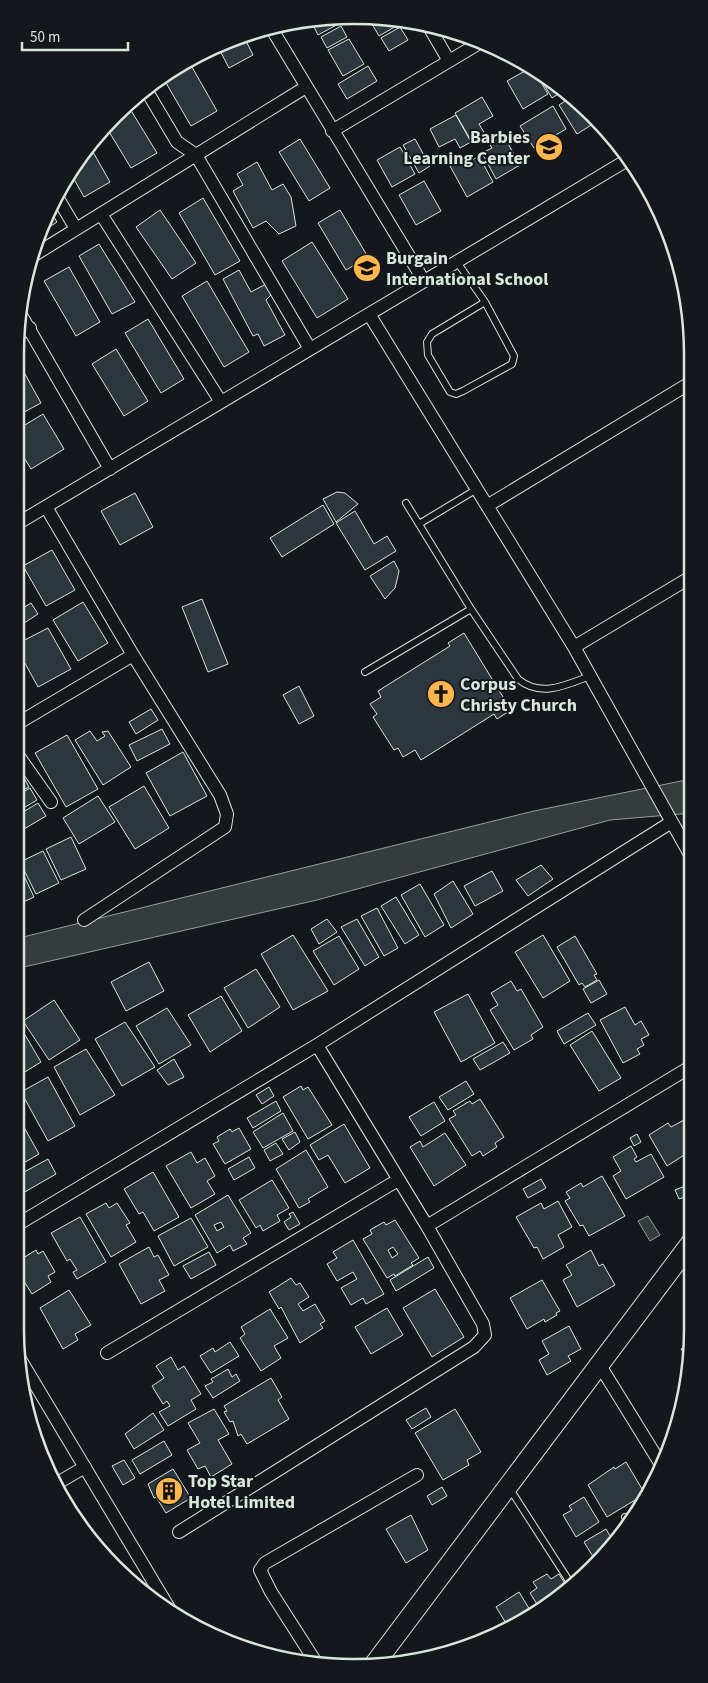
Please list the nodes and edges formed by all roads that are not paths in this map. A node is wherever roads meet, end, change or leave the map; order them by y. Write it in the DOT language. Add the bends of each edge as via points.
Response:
graph roads {
  1 [pos="275,34"];
  2 [pos="433,34"];
  3 [pos="474,46"];
  4 [pos="449,61"];
  5 [pos="306,87"];
  6 [pos="149,96"];
  7 [pos="332,131"];
  8 [pos="196,155"];
  9 [pos="623,163"];
  10 [pos="61,203"];
  11 [pos="101,214"];
  12 [pos="76,229"];
  13 [pos="40,251"];
  14 [pos="457,262"];
  15 [pos="424,281"];
  16 [pos="484,302"];
  17 [pos="369,314"];
  18 [pos="24,331"];
  19 [pos="310,349"];
  20 [pos="684,386"];
  21 [pos="222,402"];
  22 [pos="110,468"];
  23 [pos="477,489"];
  24 [pos="406,504"];
  25 [pos="487,506"];
  26 [pos="46,507"];
  27 [pos="24,520"];
  28 [pos="419,524"];
  29 [pos="684,581"];
  30 [pos="471,609"];
  31 [pos="574,647"];
  32 [pos="133,655"];
  33 [pos="365,672"];
  34 [pos="590,676"];
  35 [pos="24,720"];
  36 [pos="24,764"];
  37 [pos="51,802"];
  38 [pos="669,821"];
  39 [pos="684,842"];
  40 [pos="84,920"];
  41 [pos="317,1046"];
  42 [pos="684,1071"];
  43 [pos="398,1180"];
  44 [pos="24,1221"];
  45 [pos="427,1226"];
  46 [pos="684,1252"];
  47 [pos="107,1353"];
  48 [pos="599,1364"];
  49 [pos="27,1370"];
  50 [pos="657,1459"];
  51 [pos="85,1467"];
  52 [pos="418,1474"];
  53 [pos="61,1481"];
  54 [pos="508,1486"];
  55 [pos="179,1532"];
  56 [pos="568,1580"];
  57 [pos="164,1599"];
  58 [pos="312,1656"];
  59 [pos="379,1659"];
  1 -- 5 [label="street"];
  2 -- 4 [label="street"];
  3 -- 4 [label="street"];
  4 -- 7 [label="street"];
  5 -- 7 [label="street"];
  5 -- 8 [label="street"];
  6 -- 8 [label="street" via="177,142"];
  7 -- 15 [label="street"];
  8 -- 11 [label="street"];
  8 -- 19 [label="street"];
  9 -- 14 [label="street"];
  10 -- 12 [label="street"];
  11 -- 12 [label="street"];
  11 -- 21 [label="street"];
  12 -- 13 [label="street"];
  14 -- 15 [label="street"];
  14 -- 16 [label="lane"];
  15 -- 17 [label="street"];
  16 -- 16 [label="lane" via="432,334 427,342 428,355 450,392 463,391 512,364 514,359"];
  17 -- 19 [label="street"];
  17 -- 23 [label="street"];
  18 -- 22 [label="street"];
  19 -- 21 [label="street"];
  20 -- 25 [label="street"];
  21 -- 22 [label="street"];
  22 -- 26 [label="street"];
  23 -- 25 [label="street"];
  23 -- 28 [label="lane"];
  24 -- 28 [label="lane"];
  25 -- 31 [label="street"];
  26 -- 27 [label="street"];
  26 -- 32 [label="street"];
  28 -- 30 [label="lane"];
  29 -- 31 [label="street"];
  30 -- 33 [label="lane"];
  30 -- 34 [label="lane" via="518,679 527,686 554,690"];
  31 -- 34 [label="street"];
  32 -- 35 [label="street"];
  32 -- 40 [label="street" via="220,795 227,814 225,827"];
  34 -- 38 [label="street"];
  36 -- 37 [label="street"];
  38 -- 39 [label="street"];
  38 -- 41 [label="street"];
  41 -- 43 [label="street"];
  41 -- 44 [label="street"];
  42 -- 45 [label="street"];
  43 -- 45 [label="street"];
  43 -- 47 [label="street"];
  45 -- 55 [label="street" via="483,1324 485,1335 482,1341"];
  46 -- 48 [label="street"];
  48 -- 50 [label="street"];
  48 -- 54 [label="street"];
  49 -- 51 [label="street"];
  51 -- 53 [label="street"];
  51 -- 57 [label="street"];
  52 -- 58 [label="street" via="265,1563 260,1570"];
  54 -- 56 [label="lane"];
  54 -- 59 [label="street"];
}
